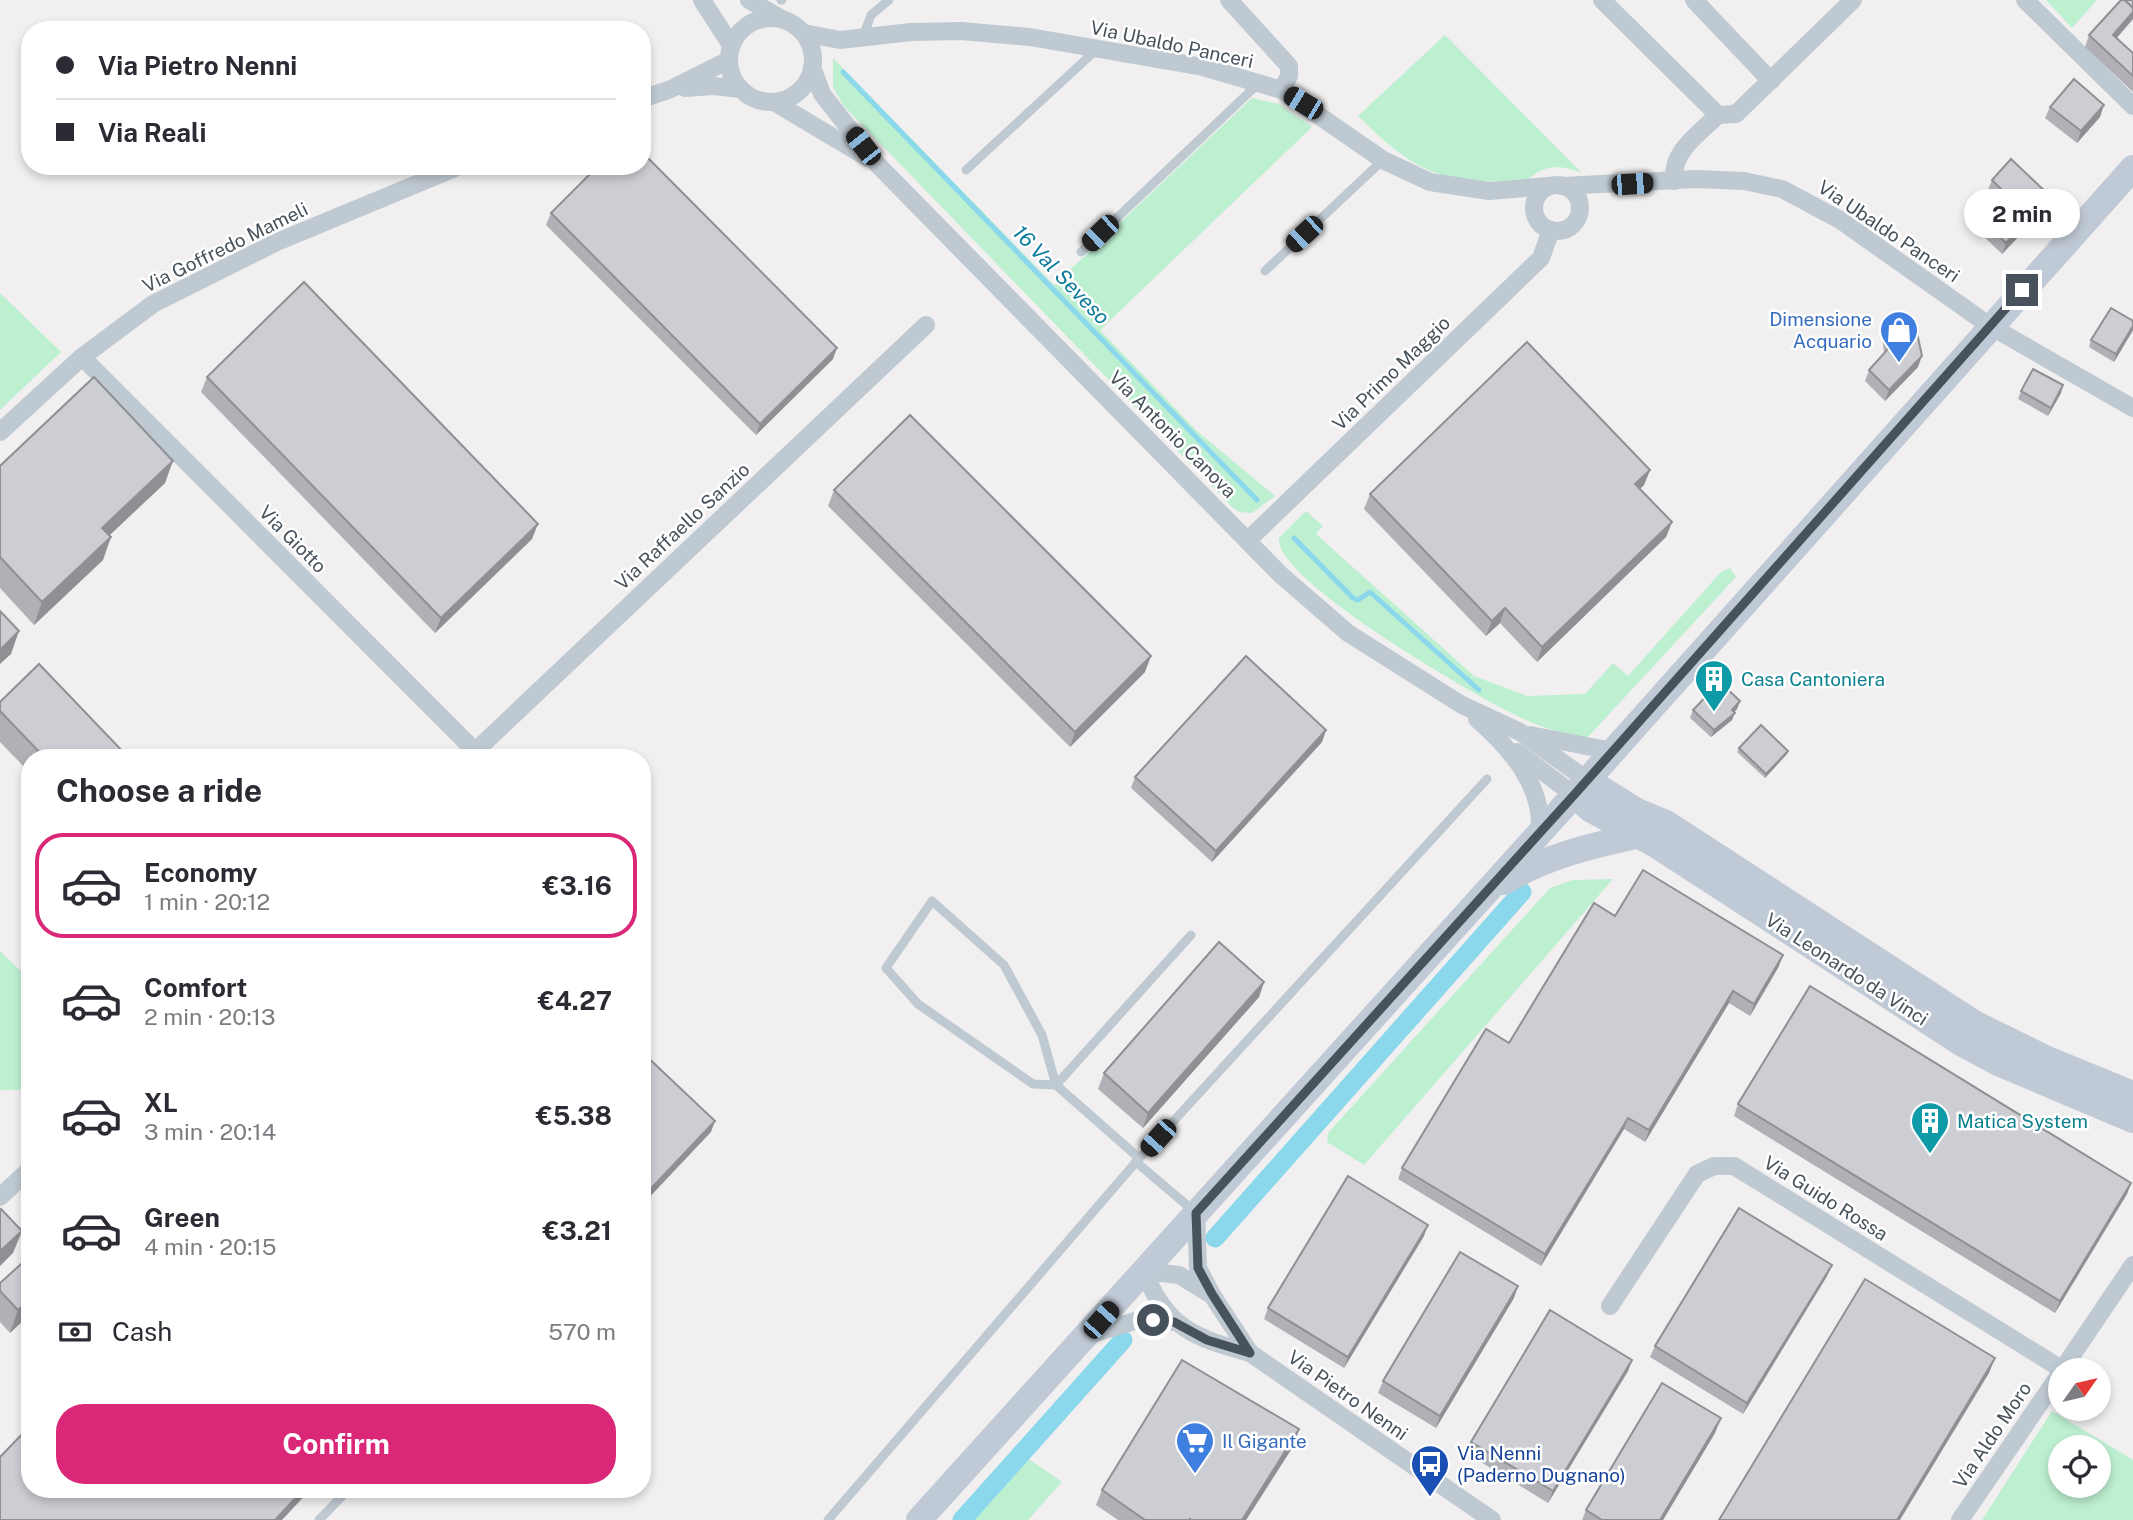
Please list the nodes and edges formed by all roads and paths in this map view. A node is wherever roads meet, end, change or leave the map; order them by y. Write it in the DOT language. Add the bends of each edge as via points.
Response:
graph roads {
  1 [pos="702,0"];
  2 [pos="749,0"];
  3 [pos="889,0"];
  4 [pos="1228,0"];
  5 [pos="1602,0"];
  6 [pos="1694,0"];
  7 [pos="1853,0"];
  8 [pos="2025,0"];
  9 [pos="783,20"];
  10 [pos="803,33"];
  11 [pos="863,38"];
  12 [pos="1097,49"];
  13 [pos="730,52"];
  14 [pos="812,67"];
  15 [pos="1771,81"];
  16 [pos="1259,83"];
  17 [pos="671,89"];
  18 [pos="740,89"];
  19 [pos="1282,90"];
  20 [pos="651,96"];
  21 [pos="774,102"];
  22 [pos="2133,106"];
  23 [pos="1718,115"];
  24 [pos="1382,160"];
  25 [pos="877,164"];
  26 [pos="2133,168"];
  27 [pos="966,170"];
  28 [pos="438,175"];
  29 [pos="1674,181"];
  30 [pos="1556,186"];
  31 [pos="1611,186"];
  32 [pos="1579,214"];
  33 [pos="1551,230"];
  34 [pos="1081,252"];
  35 [pos="1265,271"];
  36 [pos="926,325"];
  37 [pos="1990,326"];
  38 [pos="82,357"];
  39 [pos="2133,408"];
  40 [pos="0,432"];
  41 [pos="1248,540"];
  42 [pos="1462,705"];
  43 [pos="1520,732"];
  44 [pos="1495,735"];
  45 [pos="466,749"];
  46 [pos="476,749"];
  47 [pos="1612,751"];
  48 [pos="1487,779"];
  49 [pos="1581,787"];
  50 [pos="1539,832"];
  51 [pos="1636,836"];
  52 [pos="1476,900"];
  53 [pos="1191,935"];
  54 [pos="1056,1085"];
  55 [pos="2133,1094"];
  56 [pos="2133,1120"];
  57 [pos="1138,1160"];
  58 [pos="21,1177"];
  59 [pos="0,1197"];
  60 [pos="1196,1213"];
  61 [pos="2133,1265"];
  62 [pos="1144,1271"];
  63 [pos="1212,1294"];
  64 [pos="1610,1306"];
  65 [pos="1174,1322"];
  66 [pos="1086,1336"];
  67 [pos="1250,1353"];
  68 [pos="2071,1358"];
  69 [pos="2048,1362"];
  70 [pos="2048,1391"];
  71 [pos="340,1498"];
  72 [pos="319,1520"];
  73 [pos="828,1520"];
  74 [pos="919,1520"];
  75 [pos="1492,1520"];
  76 [pos="1960,1520"];
  1 -- 13 [label="street"];
  2 -- 9 [label="street"];
  3 -- 11 [label="lane" via="871,15"];
  4 -- 19 [label="street" via="1289,66"];
  5 -- 23 [label="street"];
  6 -- 15 [label="street"];
  7 -- 15 [label="street"];
  8 -- 22 [label="street"];
  9 -- 10 [label="street"];
  9 -- 13 [label="street" via="771,18 747,25"];
  10 -- 11 [label="street, Via Ubaldo Panceri" via="828,40"];
  10 -- 14 [label="street"];
  11 -- 12 [label="street, Via Ubaldo Panceri" via="961,32 1030,37"];
  12 -- 16 [label="street, Via Ubaldo Panceri" via="1203,67"];
  12 -- 27 [label="lane"];
  13 -- 17 [label="street"];
  13 -- 18 [label="street" via="730,71"];
  14 -- 21 [label="street" via="799,91"];
  14 -- 25 [label="street, Via Antonio Canova" via="822,94"];
  15 -- 23 [label="street" via="1736,114"];
  16 -- 19 [label="street, Via Ubaldo Panceri"];
  16 -- 34 [label="lane"];
  17 -- 18 [label="street"];
  17 -- 20 [label="street"];
  18 -- 21 [label="street"];
  19 -- 24 [label="street, Via Ubaldo Panceri"];
  21 -- 25 [label="street, Via Antonio Canova"];
  23 -- 29 [label="street" via="1677,156"];
  24 -- 30 [label="street, Via Ubaldo Panceri" via="1449,187 1489,191"];
  24 -- 35 [label="lane"];
  25 -- 41 [label="street, Via Antonio Canova"];
  26 -- 37 [label="main road"];
  28 -- 38 [label="street, Via Goffredo Mameli" via="277,242 165,298"];
  29 -- 31 [label="street, Via Ubaldo Panceri"];
  29 -- 37 [label="street, Via Ubaldo Panceri" via="1744,181 1782,189 1840,220"];
  30 -- 31 [label="street, Via Ubaldo Panceri"];
  30 -- 32 [label="street" via="1578,199"];
  30 -- 33 [label="street" via="1538,195 1534,209 1539,222"];
  31 -- 32 [label="street"];
  32 -- 33 [label="street" via="1572,226"];
  33 -- 41 [label="street, Via Primo Maggio" via="1541,258"];
  36 -- 46 [label="street, Via Raffaello Sanzio"];
  37 -- 39 [label="street, Via Ubaldo Panceri"];
  37 -- 47 [label="main road"];
  38 -- 40 [label="street, Via Goffredo Mameli"];
  38 -- 45 [label="street, Via Giotto"];
  41 -- 42 [label="street, Via Antonio Canova" via="1348,633"];
  42 -- 43 [label="street, Via Antonio Canova"];
  42 -- 44 [label="street, Via Antonio Canova"];
  43 -- 47 [label="street, Via Antonio Canova"];
  43 -- 49 [label="street, Via Antonio Canova"];
  44 -- 49 [label="street, Via Antonio Canova"];
  44 -- 50 [label="street, Via Antonio Canova" via="1536,793"];
  47 -- 49 [label="main road"];
  48 -- 57 [label="lane"];
  49 -- 50 [label="main road"];
  49 -- 51 [label="main road, Via Leonardo da Vinci" via="1590,809"];
  49 -- 55 [label="main road, Via Leonardo da Vinci" via="1666,823 1974,1023"];
  50 -- 52 [label="main road"];
  51 -- 52 [label="main road" via="1529,866"];
  51 -- 56 [label="main road, Via Leonardo da Vinci" via="1961,1043 2008,1068"];
  52 -- 60 [label="main road"];
  53 -- 54 [label="lane"];
  54 -- 54 [label="lane" via="1033,1084 918,1004 886,968 932,901 1004,965 1042,1035"];
  54 -- 57 [label="lane"];
  57 -- 60 [label="lane"];
  57 -- 73 [label="lane"];
  58 -- 59 [label="street"];
  60 -- 62 [label="main road"];
  60 -- 63 [label="street, Via Pietro Nenni" via="1196,1255"];
  61 -- 68 [label="street, Via Aldo Moro"];
  62 -- 63 [label="street, Via Pietro Nenni" via="1179,1275"];
  62 -- 65 [label="street, Via Pietro Nenni"];
  62 -- 66 [label="main road"];
  63 -- 67 [label="street, Via Pietro Nenni"];
  64 -- 69 [label="street, Via Guido Rossa" via="1698,1174 1714,1166 1734,1166"];
  65 -- 66 [label="street, Via Pietro Nenni" via="1138,1320"];
  65 -- 67 [label="street, Via Pietro Nenni" via="1207,1340"];
  66 -- 74 [label="main road"];
  67 -- 75 [label="street, Via Pietro Nenni"];
  70 -- 76 [label="street, Via Aldo Moro"];
  71 -- 72 [label="lane"];
}
